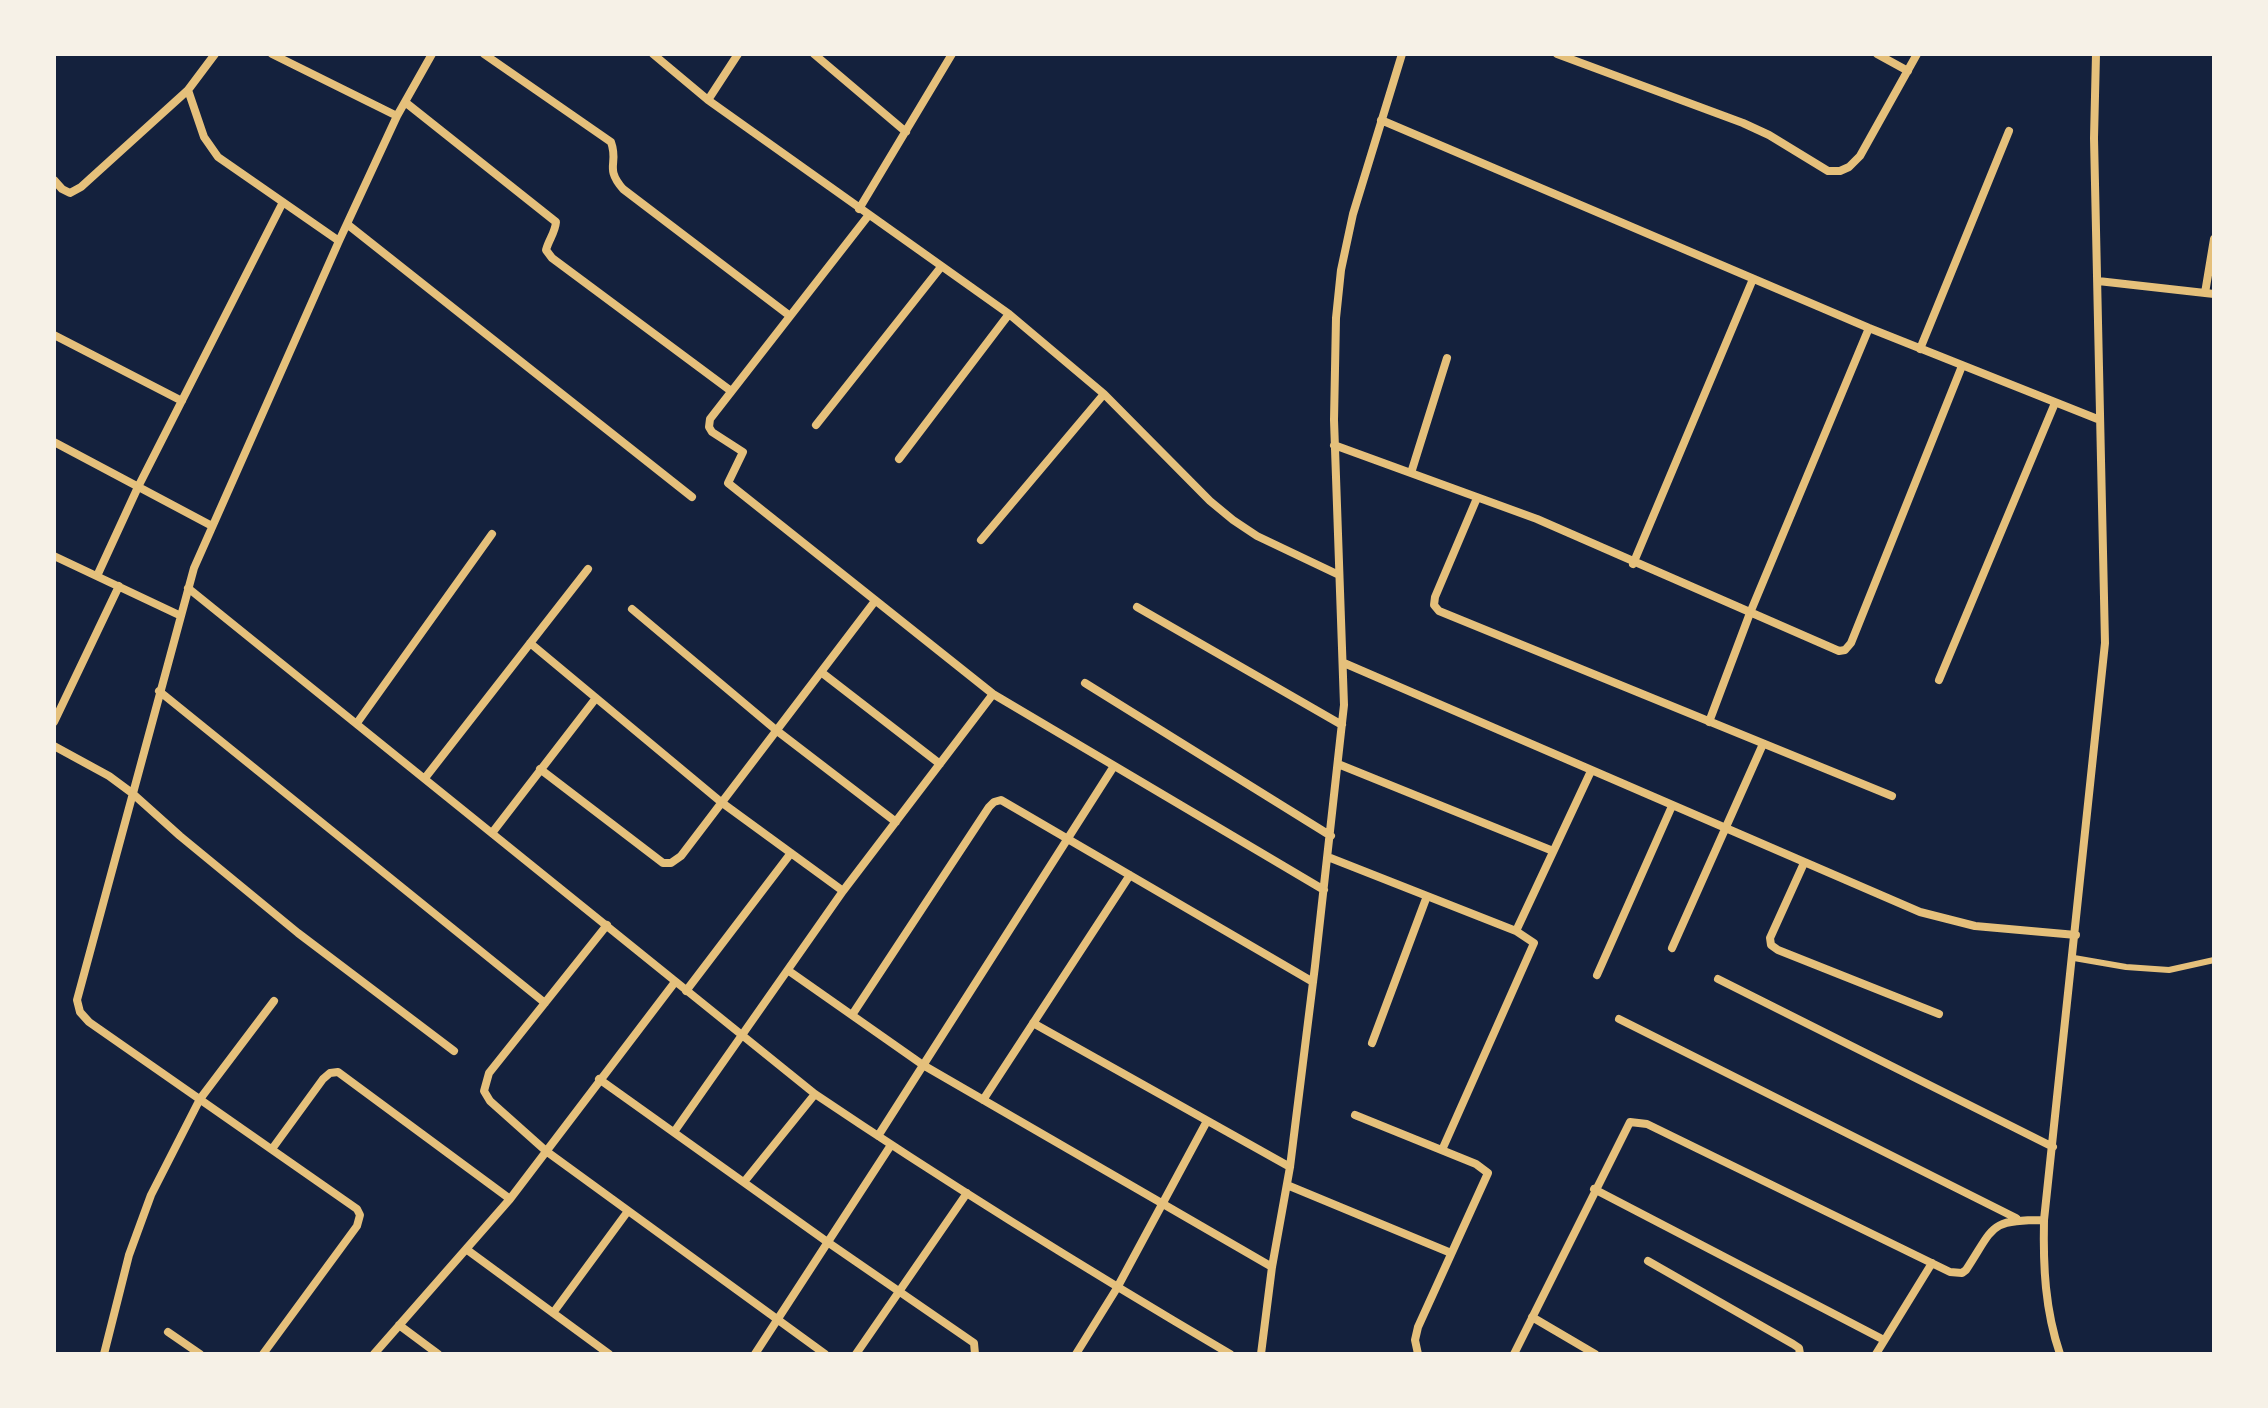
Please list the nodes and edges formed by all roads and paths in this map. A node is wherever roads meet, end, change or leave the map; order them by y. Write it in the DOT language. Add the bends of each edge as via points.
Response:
graph roads {
  1 [pos="215,54"];
  2 [pos="272,54"];
  3 [pos="432,54"];
  4 [pos="484,54"];
  5 [pos="653,54"];
  6 [pos="738,54"];
  7 [pos="814,54"];
  8 [pos="952,54"];
  9 [pos="1402,54"];
  10 [pos="1557,54"];
  11 [pos="1877,54"];
  12 [pos="1917,54"];
  13 [pos="2096,54"];
  14 [pos="1908,71"];
  15 [pos="188,90"];
  16 [pos="708,100"];
  17 [pos="405,102"];
  18 [pos="397,116"];
  19 [pos="1381,120"];
  20 [pos="2009,131"];
  21 [pos="906,132"];
  22 [pos="54,180"];
  23 [pos="283,202"];
  24 [pos="859,209"];
  25 [pos="868,216"];
  26 [pos="347,224"];
  27 [pos="2214,239"];
  28 [pos="339,241"];
  29 [pos="941,267"];
  30 [pos="1753,279"];
  31 [pos="2098,281"];
  32 [pos="2209,293"];
  33 [pos="1009,314"];
  34 [pos="790,316"];
  35 [pos="1869,328"];
  36 [pos="54,335"];
  37 [pos="1920,349"];
  38 [pos="1447,358"];
  39 [pos="1962,366"];
  40 [pos="731,391"];
  41 [pos="1104,394"];
  42 [pos="182,401"];
  43 [pos="2055,403"];
  44 [pos="2100,420"];
  45 [pos="816,425"];
  46 [pos="54,442"];
  47 [pos="1334,445"];
  48 [pos="899,459"];
  49 [pos="1411,473"];
  50 [pos="138,487"];
  51 [pos="692,497"];
  52 [pos="1477,498"];
  53 [pos="212,526"];
  54 [pos="492,534"];
  55 [pos="981,540"];
  56 [pos="54,556"];
  57 [pos="1633,564"];
  58 [pos="588,569"];
  59 [pos="1339,575"];
  60 [pos="97,576"];
  61 [pos="119,586"];
  62 [pos="188,588"];
  63 [pos="875,601"];
  64 [pos="1137,607"];
  65 [pos="632,609"];
  66 [pos="1750,613"];
  67 [pos="179,615"];
  68 [pos="530,643"];
  69 [pos="1344,663"];
  70 [pos="821,672"];
  71 [pos="1939,680"];
  72 [pos="1085,683"];
  73 [pos="159,691"];
  74 [pos="993,694"];
  75 [pos="596,698"];
  76 [pos="54,722"];
  77 [pos="1709,722"];
  78 [pos="357,723"];
  79 [pos="1342,725"];
  80 [pos="776,730"];
  81 [pos="1763,744"];
  82 [pos="54,746"];
  83 [pos="940,764"];
  84 [pos="1338,764"];
  85 [pos="1114,766"];
  86 [pos="540,769"];
  87 [pos="1591,771"];
  88 [pos="425,778"];
  89 [pos="132,793"];
  90 [pos="1892,796"];
  91 [pos="721,802"];
  92 [pos="1672,806"];
  93 [pos="896,822"];
  94 [pos="1726,829"];
  95 [pos="492,833"];
  96 [pos="1331,836"];
  97 [pos="1068,838"];
  98 [pos="1553,851"];
  99 [pos="791,853"];
  100 [pos="1328,857"];
  101 [pos="1804,863"];
  102 [pos="1130,875"];
  103 [pos="1324,890"];
  104 [pos="843,891"];
  105 [pos="1427,896"];
  106 [pos="607,925"];
  107 [pos="1516,931"];
  108 [pos="2076,935"];
  109 [pos="1672,948"];
  110 [pos="2074,958"];
  111 [pos="2214,960"];
  112 [pos="789,971"];
  113 [pos="1597,975"];
  114 [pos="1718,979"];
  115 [pos="675,982"];
  116 [pos="1313,982"];
  117 [pos="686,991"];
  118 [pos="274,1001"];
  119 [pos="545,1003"];
  120 [pos="1939,1014"];
  121 [pos="852,1015"];
  122 [pos="1619,1019"];
  123 [pos="1033,1023"];
  124 [pos="742,1037"];
  125 [pos="1372,1043"];
  126 [pos="454,1051"];
  127 [pos="923,1065"];
  128 [pos="599,1079"];
  129 [pos="815,1094"];
  130 [pos="200,1099"];
  131 [pos="983,1100"];
  132 [pos="1355,1115"];
  133 [pos="1207,1121"];
  134 [pos="674,1132"];
  135 [pos="878,1136"];
  136 [pos="891,1145"];
  137 [pos="2053,1147"];
  138 [pos="272,1149"];
  139 [pos="1442,1150"];
  140 [pos="546,1151"];
  141 [pos="1290,1167"];
  142 [pos="744,1182"];
  143 [pos="1287,1185"];
  144 [pos="1594,1189"];
  145 [pos="967,1193"];
  146 [pos="510,1199"];
  147 [pos="1164,1204"];
  148 [pos="628,1211"];
  149 [pos="2020,1220"];
  150 [pos="2044,1220"];
  151 [pos="826,1241"];
  152 [pos="466,1249"];
  153 [pos="1451,1253"];
  154 [pos="1648,1261"];
  155 [pos="1932,1263"];
  156 [pos="1272,1267"];
  157 [pos="1117,1288"];
  158 [pos="901,1291"];
  159 [pos="553,1313"];
  160 [pos="1532,1317"];
  161 [pos="778,1320"];
  162 [pos="399,1325"];
  163 [pos="168,1332"];
  164 [pos="1884,1340"];
  165 [pos="104,1354"];
  166 [pos="200,1354"];
  167 [pos="263,1354"];
  168 [pos="374,1354"];
  169 [pos="438,1354"];
  170 [pos="609,1354"];
  171 [pos="755,1354"];
  172 [pos="825,1354"];
  173 [pos="856,1354"];
  174 [pos="975,1354"];
  175 [pos="1076,1354"];
  176 [pos="1230,1354"];
  177 [pos="1261,1354"];
  178 [pos="1418,1354"];
  179 [pos="1514,1354"];
  180 [pos="1595,1354"];
  181 [pos="1800,1354"];
  182 [pos="1876,1354"];
  183 [pos="2060,1354"];
  1 -- 15 [label="street"];
  2 -- 18 [label="street"];
  3 -- 17 [label="street"];
  4 -- 34 [label="street" via="611,142 611,170 623,189"];
  5 -- 16 [label="street"];
  6 -- 16 [label="street"];
  7 -- 21 [label="street"];
  8 -- 21 [label="street"];
  9 -- 19 [label="street"];
  10 -- 14 [label="street" via="1743,123 1828,171 1849,167 1860,156"];
  11 -- 14 [label="street"];
  12 -- 14 [label="street"];
  13 -- 31 [label="street"];
  15 -- 22 [label="street" via="81,187 70,193"];
  15 -- 23 [label="street" via="204,137 218,157"];
  16 -- 24 [label="street"];
  17 -- 18 [label="street"];
  17 -- 40 [label="street" via="556,222 546,250 552,258"];
  18 -- 26 [label="street"];
  19 -- 30 [label="street"];
  19 -- 47 [label="street" via="1341,270"];
  20 -- 37 [label="street"];
  21 -- 24 [label="street"];
  23 -- 28 [label="street"];
  23 -- 42 [label="street"];
  24 -- 25 [label="street"];
  25 -- 29 [label="street"];
  25 -- 34 [label="street"];
  26 -- 28 [label="street"];
  26 -- 51 [label="street"];
  27 -- 32 [label="street"];
  28 -- 53 [label="street"];
  29 -- 33 [label="street"];
  29 -- 45 [label="street"];
  30 -- 35 [label="street"];
  30 -- 57 [label="street"];
  31 -- 32 [label="street"];
  31 -- 44 [label="street"];
  33 -- 41 [label="street"];
  33 -- 48 [label="street"];
  34 -- 40 [label="street"];
  35 -- 37 [label="street"];
  35 -- 66 [label="street"];
  36 -- 42 [label="street"];
  37 -- 39 [label="street"];
  38 -- 49 [label="street"];
  39 -- 43 [label="street"];
  39 -- 66 [label="street" via="1845,650"];
  40 -- 63 [label="street" via="709,427 743,452 728,483"];
  41 -- 55 [label="street"];
  41 -- 59 [label="street" via="1233,520"];
  42 -- 50 [label="street"];
  43 -- 44 [label="street"];
  43 -- 71 [label="street"];
  44 -- 108 [label="street" via="2105,643"];
  46 -- 50 [label="street"];
  47 -- 49 [label="street"];
  47 -- 59 [label="street"];
  49 -- 52 [label="street"];
  50 -- 53 [label="street"];
  50 -- 60 [label="street"];
  52 -- 57 [label="street" via="1537,519"];
  52 -- 77 [label="street" via="1435,597 1439,611"];
  53 -- 62 [label="street"];
  54 -- 78 [label="street"];
  56 -- 60 [label="street"];
  57 -- 66 [label="street"];
  58 -- 68 [label="street"];
  59 -- 69 [label="street"];
  60 -- 61 [label="street"];
  61 -- 67 [label="street"];
  61 -- 76 [label="street"];
  62 -- 67 [label="street"];
  62 -- 78 [label="street"];
  63 -- 70 [label="street"];
  63 -- 74 [label="street"];
  64 -- 79 [label="street"];
  65 -- 80 [label="street"];
  66 -- 77 [label="street"];
  67 -- 73 [label="street"];
  68 -- 75 [label="street"];
  68 -- 88 [label="street"];
  69 -- 79 [label="street"];
  69 -- 87 [label="street"];
  70 -- 80 [label="street"];
  70 -- 83 [label="street"];
  72 -- 96 [label="street"];
  73 -- 89 [label="street"];
  73 -- 119 [label="street"];
  74 -- 83 [label="street"];
  74 -- 85 [label="street"];
  75 -- 86 [label="street"];
  75 -- 91 [label="street"];
  77 -- 81 [label="street"];
  78 -- 88 [label="street"];
  79 -- 84 [label="street"];
  80 -- 91 [label="street"];
  80 -- 93 [label="street"];
  81 -- 90 [label="street"];
  81 -- 94 [label="street"];
  82 -- 89 [label="street"];
  83 -- 93 [label="street"];
  84 -- 96 [label="street"];
  84 -- 98 [label="street"];
  85 -- 97 [label="street"];
  85 -- 103 [label="street"];
  86 -- 91 [label="street" via="663,863 681,856"];
  86 -- 95 [label="street"];
  87 -- 92 [label="street"];
  87 -- 98 [label="street"];
  88 -- 95 [label="street"];
  89 -- 126 [label="street" via="298,933"];
  89 -- 130 [label="street" via="77,1000 89,1022"];
  91 -- 99 [label="street"];
  92 -- 94 [label="street"];
  92 -- 113 [label="street"];
  93 -- 104 [label="street"];
  94 -- 101 [label="street"];
  94 -- 109 [label="street"];
  95 -- 106 [label="street"];
  96 -- 100 [label="street"];
  97 -- 102 [label="street"];
  97 -- 121 [label="street" via="1007,802 994,802"];
  97 -- 127 [label="street"];
  98 -- 107 [label="street"];
  99 -- 104 [label="street"];
  99 -- 117 [label="street"];
  100 -- 103 [label="street"];
  100 -- 105 [label="street"];
  101 -- 108 [label="street" via="1957,924"];
  101 -- 120 [label="street" via="1771,945"];
  102 -- 116 [label="street"];
  102 -- 123 [label="street"];
  103 -- 116 [label="street"];
  104 -- 112 [label="street"];
  105 -- 107 [label="street"];
  105 -- 125 [label="street"];
  106 -- 115 [label="street"];
  106 -- 119 [label="street"];
  107 -- 139 [label="street" via="1534,943 1531,952"];
  108 -- 110 [label="street"];
  110 -- 111 [label="lane" via="2169,970"];
  110 -- 137 [label="street"];
  112 -- 121 [label="street"];
  112 -- 124 [label="street"];
  114 -- 137 [label="street"];
  115 -- 117 [label="street"];
  115 -- 128 [label="street"];
  116 -- 141 [label="street"];
  117 -- 124 [label="street"];
  118 -- 130 [label="street"];
  119 -- 140 [label="street" via="489,1073 484,1091"];
  121 -- 127 [label="street"];
  122 -- 149 [label="street"];
  123 -- 131 [label="street"];
  123 -- 133 [label="street"];
  124 -- 129 [label="street"];
  124 -- 134 [label="street"];
  127 -- 131 [label="street"];
  127 -- 135 [label="street"];
  128 -- 134 [label="street"];
  128 -- 140 [label="street"];
  129 -- 135 [label="street"];
  129 -- 142 [label="street"];
  130 -- 138 [label="street"];
  130 -- 165 [label="street" via="140,1221"];
  131 -- 147 [label="street"];
  132 -- 139 [label="street"];
  133 -- 141 [label="street"];
  133 -- 147 [label="street"];
  134 -- 142 [label="street"];
  135 -- 136 [label="street"];
  136 -- 145 [label="street"];
  136 -- 151 [label="street"];
  137 -- 150 [label="street"];
  138 -- 146 [label="street" via="323,1079 338,1072"];
  138 -- 167 [label="street" via="357,1209 359,1221"];
  139 -- 153 [label="street" via="1488,1173"];
  140 -- 146 [label="street"];
  140 -- 148 [label="street"];
  141 -- 143 [label="street"];
  142 -- 151 [label="street"];
  143 -- 153 [label="street"];
  143 -- 156 [label="street"];
  144 -- 155 [label="street" via="1624,1130 1638,1121"];
  144 -- 160 [label="street"];
  144 -- 164 [label="street"];
  145 -- 157 [label="street"];
  145 -- 158 [label="street"];
  146 -- 152 [label="street"];
  147 -- 156 [label="street"];
  147 -- 157 [label="street"];
  148 -- 159 [label="street"];
  148 -- 161 [label="street"];
  149 -- 150 [label="street"];
  149 -- 155 [label="street" via="1998,1225 1962,1273"];
  150 -- 183 [label="street" via="2044,1278"];
  151 -- 158 [label="street"];
  151 -- 161 [label="street"];
  152 -- 159 [label="street"];
  152 -- 162 [label="street"];
  153 -- 178 [label="street" via="1416,1334"];
  154 -- 181 [label="street" via="1793,1344"];
  155 -- 164 [label="street"];
  156 -- 177 [label="street"];
  157 -- 175 [label="street"];
  157 -- 176 [label="street"];
  158 -- 173 [label="street"];
  158 -- 174 [label="street" via="974,1343"];
  159 -- 170 [label="street"];
  160 -- 179 [label="street"];
  160 -- 180 [label="street"];
  161 -- 171 [label="street"];
  161 -- 172 [label="street"];
  162 -- 168 [label="street"];
  162 -- 169 [label="street"];
  163 -- 166 [label="street"];
  164 -- 182 [label="street"];
}
